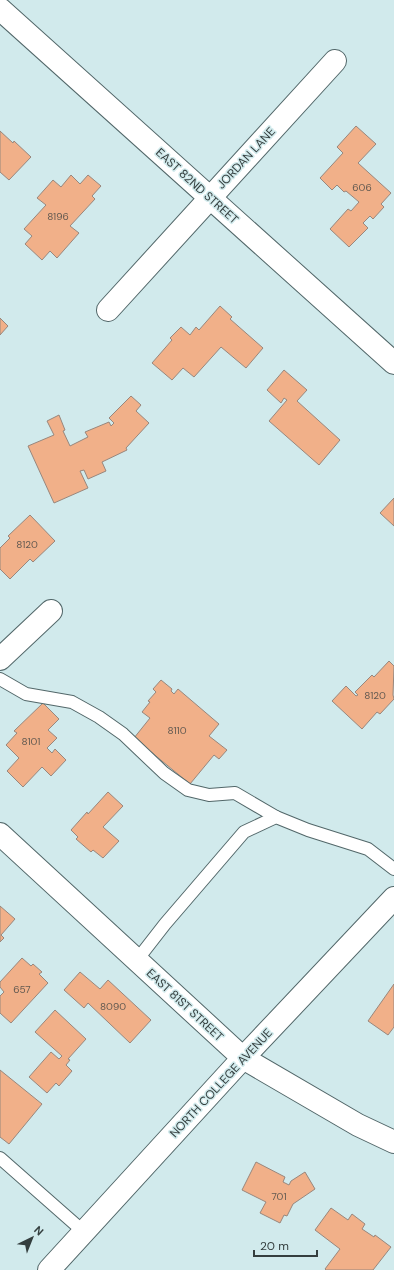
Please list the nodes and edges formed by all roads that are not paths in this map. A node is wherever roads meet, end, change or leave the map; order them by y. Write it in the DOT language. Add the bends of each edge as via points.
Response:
graph roads {
  1 [pos="0,9"];
  2 [pos="335,61"];
  3 [pos="210,198"];
  4 [pos="108,310"];
  5 [pos="394,364"];
  6 [pos="51,611"];
  7 [pos="0,659"];
  8 [pos="0,679"];
  9 [pos="276,817"];
  10 [pos="0,834"];
  11 [pos="394,869"];
  12 [pos="394,898"];
  13 [pos="137,960"];
  14 [pos="243,1058"];
  15 [pos="394,1142"];
  16 [pos="0,1158"];
  17 [pos="84,1232"];
  18 [pos="49,1270"];
  1 -- 3 [label="street, EAST 82ND STREET"];
  2 -- 3 [label="street, JORDAN LANE"];
  3 -- 4 [label="street, JORDAN LANE"];
  3 -- 5 [label="street, EAST 82ND STREET"];
  6 -- 7 [label="street"];
  8 -- 9 [label="lane" via="26,694 72,702 99,717 123,734 164,773 188,790 209,795 235,793"];
  9 -- 11 [label="lane" via="308,830 368,848"];
  9 -- 13 [label="lane" via="244,832"];
  10 -- 13 [label="street, EAST 81ST STREET"];
  12 -- 14 [label="street, NORTH COLLEGE AVENUE"];
  13 -- 14 [label="street, EAST 81ST STREET"];
  14 -- 15 [label="street, EAST 81ST STREET" via="358,1125"];
  14 -- 17 [label="street, NORTH COLLEGE AVENUE"];
  16 -- 17 [label="lane"];
  17 -- 18 [label="street, NORTH COLLEGE AVENUE"];
}
